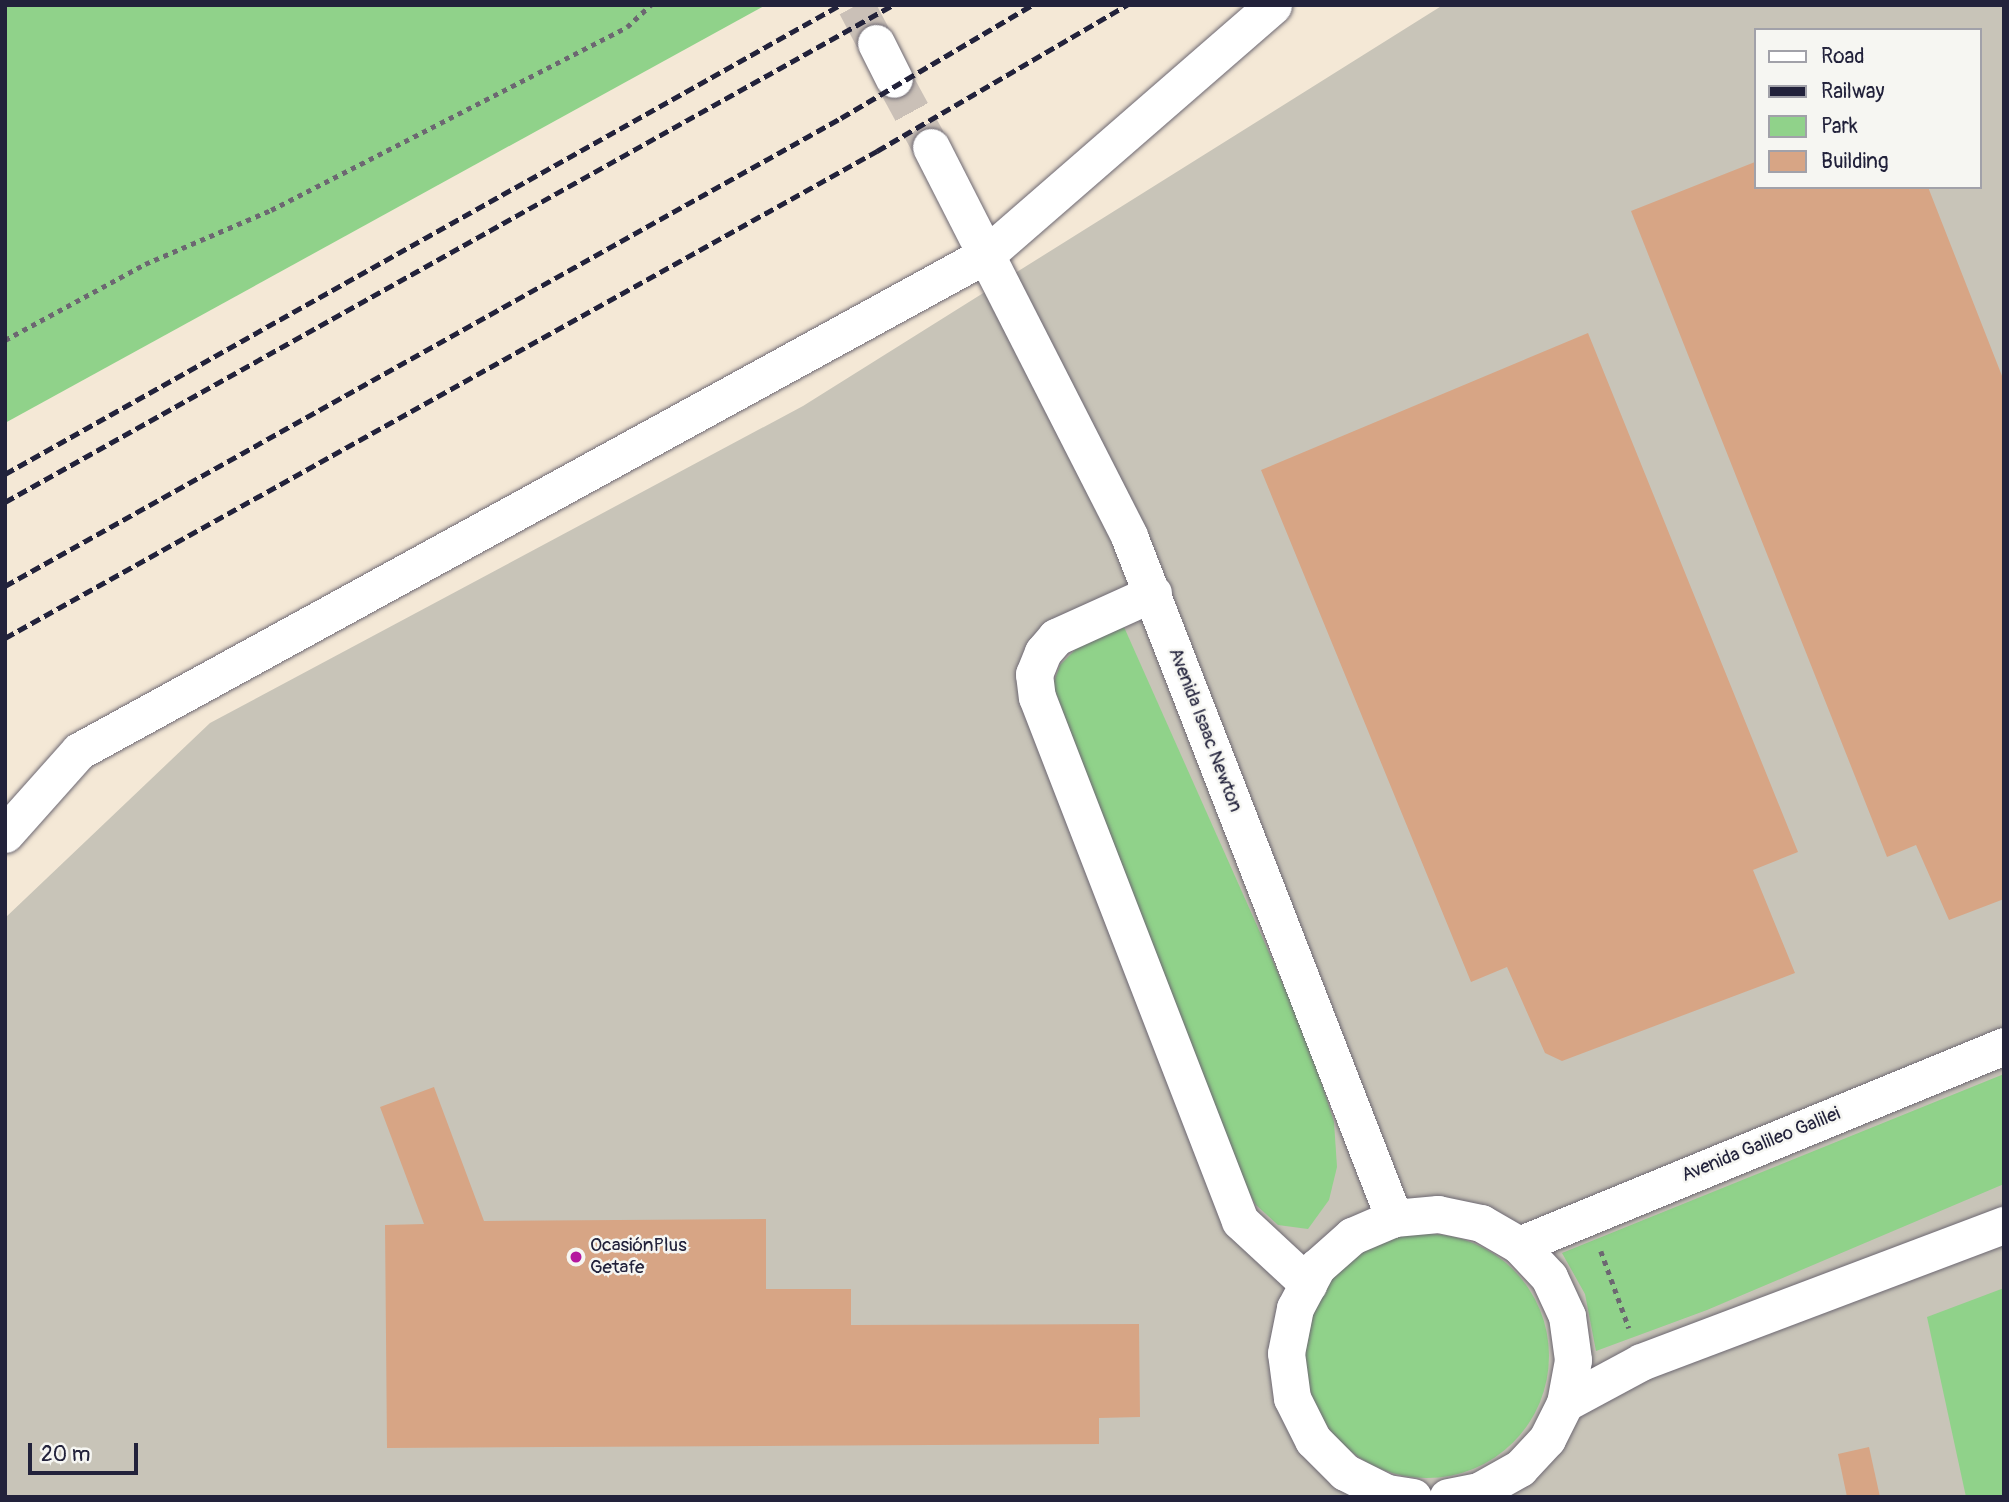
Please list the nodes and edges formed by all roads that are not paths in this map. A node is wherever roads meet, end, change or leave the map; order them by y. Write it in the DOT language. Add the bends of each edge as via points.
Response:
graph roads {
  1 [pos="1273,5"];
  2 [pos="876,43"];
  3 [pos="894,79"];
  4 [pos="932,147"];
  5 [pos="987,254"];
  6 [pos="1153,593"];
  7 [pos="5,834"];
  8 [pos="2004,1046"];
  9 [pos="1394,1218"];
  10 [pos="2004,1226"];
  11 [pos="1519,1245"];
  12 [pos="1308,1284"];
  13 [pos="1565,1403"];
  14 [pos="1518,1482"];
  15 [pos="1413,1497"];
  16 [pos="1448,1497"];
  1 -- 5 [label="street"];
  2 -- 3 [label="street"];
  4 -- 5 [label="street, Avenida Isaac Newton"];
  5 -- 6 [label="street, Avenida Isaac Newton"];
  5 -- 7 [label="street" via="79,751"];
  6 -- 9 [label="street, Avenida Isaac Newton"];
  6 -- 12 [label="street" via="1056,637 1043,652 1034,674 1037,697 1240,1221"];
  8 -- 11 [label="street, Avenida Galileo Galilei"];
  9 -- 11 [label="street" via="1438,1214 1481,1223"];
  9 -- 12 [label="street" via="1352,1236 1317,1267"];
  10 -- 13 [label="street" via="1641,1362"];
  11 -- 13 [label="street" via="1549,1276 1567,1317 1573,1360"];
  12 -- 15 [label="street" via="1295,1308 1286,1353 1292,1398 1313,1440 1345,1472 1387,1493"];
  13 -- 14 [label="street"];
  14 -- 16 [label="street"];
}
